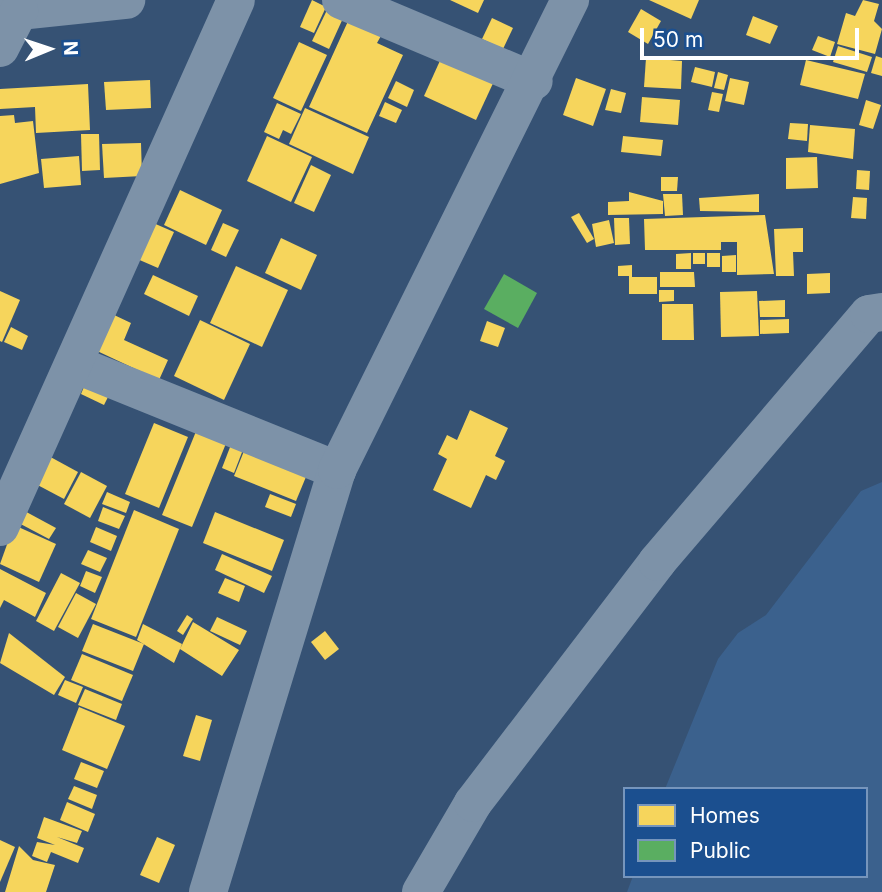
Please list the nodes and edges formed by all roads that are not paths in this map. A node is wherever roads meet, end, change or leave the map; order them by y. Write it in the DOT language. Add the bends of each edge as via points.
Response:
graph roads {
  1 [pos="126,0"];
  2 [pos="236,0"];
  3 [pos="341,0"];
  4 [pos="570,0"];
  5 [pos="10,12"];
  6 [pos="0,48"];
  7 [pos="534,81"];
  8 [pos="878,303"];
  9 [pos="74,364"];
  10 [pos="337,470"];
  11 [pos="9,491"];
  12 [pos="0,527"];
  13 [pos="208,892"];
  14 [pos="422,892"];
  1 -- 5 [label="street"];
  2 -- 9 [label="street"];
  3 -- 7 [label="street"];
  4 -- 7 [label="street"];
  5 -- 6 [label="street"];
  7 -- 10 [label="street"];
  8 -- 14 [label="street" via="649,572 473,803"];
  9 -- 10 [label="street"];
  9 -- 11 [label="street"];
  10 -- 13 [label="street"];
  11 -- 12 [label="street"];
}
